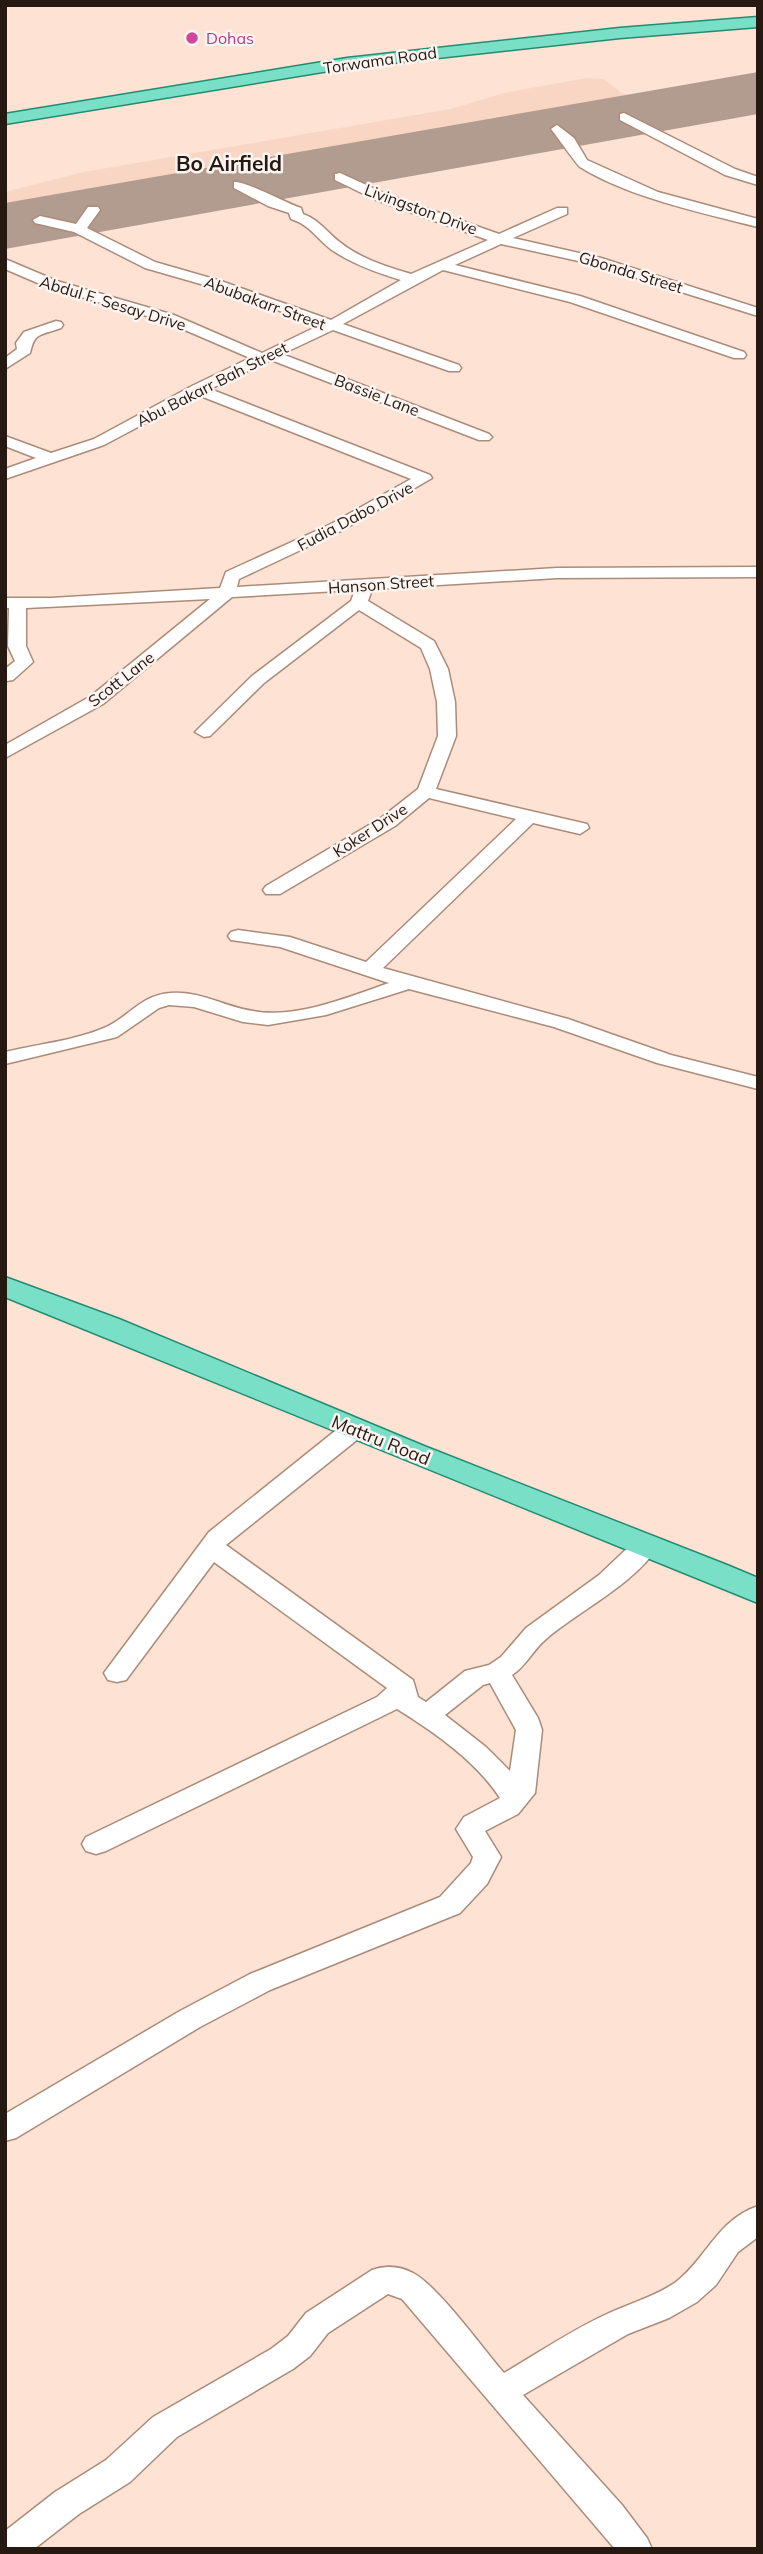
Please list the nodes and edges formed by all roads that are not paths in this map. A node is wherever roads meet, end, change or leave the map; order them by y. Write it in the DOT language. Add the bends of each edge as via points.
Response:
graph roads {
  1 [pos="758,22"];
  2 [pos="624,117"];
  3 [pos="5,119"];
  4 [pos="557,129"];
  5 [pos="340,177"];
  6 [pos="758,181"];
  7 [pos="239,185"];
  8 [pos="93,210"];
  9 [pos="562,211"];
  10 [pos="40,220"];
  11 [pos="758,223"];
  12 [pos="79,229"];
  13 [pos="502,240"];
  14 [pos="5,263"];
  15 [pos="443,266"];
  16 [pos="412,279"];
  17 [pos="758,312"];
  18 [pos="56,325"];
  19 [pos="328,326"];
  20 [pos="739,355"];
  21 [pos="265,356"];
  22 [pos="5,365"];
  23 [pos="454,368"];
  24 [pos="197,389"];
  25 [pos="484,437"];
  26 [pos="5,441"];
  27 [pos="54,459"];
  28 [pos="5,474"];
  29 [pos="758,572"];
  30 [pos="365,584"];
  31 [pos="228,593"];
  32 [pos="12,603"];
  33 [pos="359,603"];
  34 [pos="7,676"];
  35 [pos="204,732"];
  36 [pos="5,754"];
  37 [pos="426,792"];
  38 [pos="530,815"];
  39 [pos="580,828"];
  40 [pos="273,890"];
  41 [pos="238,936"];
  42 [pos="369,970"];
  43 [pos="408,983"];
  44 [pos="5,1058"];
  45 [pos="758,1083"];
  46 [pos="5,1286"];
  47 [pos="354,1429"];
  48 [pos="646,1545"];
  49 [pos="212,1548"];
  50 [pos="758,1592"];
  51 [pos="497,1672"];
  52 [pos="117,1673"];
  53 [pos="404,1687"];
  54 [pos="427,1715"];
  55 [pos="516,1800"];
  56 [pos="96,1844"];
  57 [pos="5,2129"];
  58 [pos="756,2222"];
  59 [pos="500,2392"];
  60 [pos="8,2549"];
  61 [pos="635,2549"];
  1 -- 3 [label="main road, Torwama Road" via="347,63"];
  2 -- 6 [label="street" via="730,172"];
  4 -- 11 [label="street" via="582,163 653,195"];
  5 -- 13 [label="street, Livingston Drive" via="381,197"];
  7 -- 16 [label="street" via="296,211 296,216 321,227 342,250 374,268"];
  8 -- 12 [label="street"];
  9 -- 13 [label="street"];
  10 -- 12 [label="street, Abubakarr Street"];
  12 -- 19 [label="street, Abubakarr Street" via="150,265"];
  13 -- 15 [label="street"];
  13 -- 17 [label="street, Gbonda Street" via="596,261"];
  14 -- 21 [label="street, Abdul F. Sesay Drive" via="38,281 139,307"];
  15 -- 16 [label="street"];
  15 -- 20 [label="street" via="575,299"];
  16 -- 19 [label="street, Abu Bakarr Bah Street"];
  18 -- 22 [label="street" via="29,335 23,343 25,350"];
  19 -- 21 [label="street, Abu Bakarr Bah Street"];
  19 -- 23 [label="street, Abubakarr Street"];
  21 -- 24 [label="street, Abu Bakarr Bah Street"];
  21 -- 25 [label="street, Bassie Lane"];
  24 -- 27 [label="street, Abu Bakarr Bah Street" via="118,433"];
  24 -- 31 [label="street, Fudia Dabo Drive" via="424,478 335,528 232,576"];
  26 -- 27 [label="street"];
  27 -- 28 [label="street, Abu Bakarr Bah Street"];
  29 -- 30 [label="street, Hanson Street" via="557,572"];
  30 -- 31 [label="street, Hanson Street"];
  30 -- 33 [label="street"];
  31 -- 32 [label="street, Hanson Street"];
  31 -- 36 [label="street, Scott Lane" via="97,700"];
  32 -- 34 [label="street" via="17,646 24,662"];
  33 -- 35 [label="street" via="227,706"];
  33 -- 37 [label="street, Koker Drive" via="428,645 439,669 447,736"];
  37 -- 38 [label="street"];
  37 -- 40 [label="street, Koker Drive" via="388,822"];
  38 -- 39 [label="street"];
  38 -- 42 [label="street"];
  41 -- 42 [label="street" via="283,941"];
  42 -- 43 [label="street"];
  43 -- 44 [label="street" via="268,1019 199,999 167,999 149,1003 112,1032"];
  43 -- 45 [label="street" via="561,1023 664,1059"];
  46 -- 47 [label="main road, Mattru Road" via="162,1346"];
  47 -- 48 [label="main road, Mattru Road"];
  47 -- 49 [label="street" via="218,1538"];
  48 -- 50 [label="main road, Mattru Road"];
  48 -- 51 [label="street" via="608,1581 535,1634 510,1664"];
  49 -- 52 [label="street"];
  49 -- 53 [label="street"];
  51 -- 54 [label="street" via="474,1678"];
  51 -- 55 [label="street" via="529,1730 521,1793"];
  53 -- 54 [label="street" via="405,1702"];
  53 -- 56 [label="street" via="386,1703"];
  54 -- 55 [label="street" via="492,1767"];
  55 -- 57 [label="street" via="470,1829 486,1857 485,1865 450,1905 260,1982"];
  58 -- 59 [label="street" via="727,2243 705,2275 686,2292 617,2324"];
  59 -- 60 [label="street" via="413,2289 400,2281 383,2280 317,2323 282,2359 165,2427 118,2471 66,2503"];
  59 -- 61 [label="street"];
}
